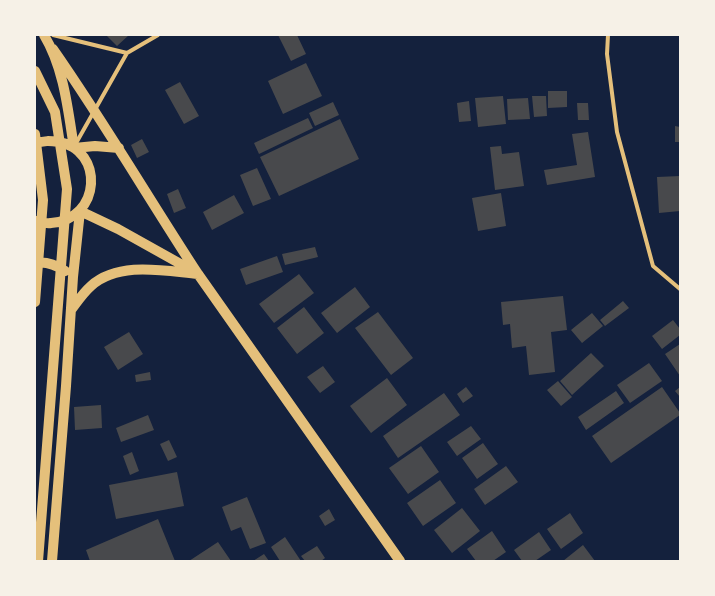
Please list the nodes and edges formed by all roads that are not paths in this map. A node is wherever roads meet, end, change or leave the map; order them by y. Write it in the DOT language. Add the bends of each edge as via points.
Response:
graph roads {
  1 [pos="44,35"];
  2 [pos="53,35"];
  3 [pos="158,35"];
  4 [pos="608,35"];
  5 [pos="53,49"];
  6 [pos="127,53"];
  7 [pos="35,71"];
  8 [pos="95,110"];
  9 [pos="35,134"];
  10 [pos="35,144"];
  11 [pos="74,148"];
  12 [pos="119,148"];
  13 [pos="80,211"];
  14 [pos="35,220"];
  15 [pos="35,263"];
  16 [pos="198,274"];
  17 [pos="73,277"];
  18 [pos="680,288"];
  19 [pos="35,302"];
  20 [pos="71,310"];
  21 [pos="38,561"];
  22 [pos="52,561"];
  23 [pos="400,561"];
  1 -- 5 [label="main road"];
  2 -- 6 [label="street"];
  3 -- 6 [label="street"];
  4 -- 18 [label="street" via="607,54 617,132 653,266"];
  5 -- 8 [label="main road"];
  5 -- 11 [label="main road" via="63,86"];
  6 -- 8 [label="street"];
  7 -- 21 [label="main road" via="55,112 67,189"];
  8 -- 11 [label="street"];
  8 -- 12 [label="main road"];
  9 -- 19 [label="main road" via="43,200"];
  10 -- 11 [label="main road" via="51,141"];
  11 -- 12 [label="main road"];
  11 -- 13 [label="main road" via="89,166 92,178 87,202"];
  12 -- 16 [label="main road"];
  13 -- 14 [label="main road" via="66,220 50,224"];
  13 -- 16 [label="main road" via="118,229"];
  13 -- 17 [label="main road"];
  15 -- 17 [label="main road" via="51,263"];
  16 -- 20 [label="main road" via="140,269 111,273 91,286"];
  16 -- 23 [label="main road"];
  17 -- 20 [label="main road"];
  20 -- 22 [label="main road"];
}
